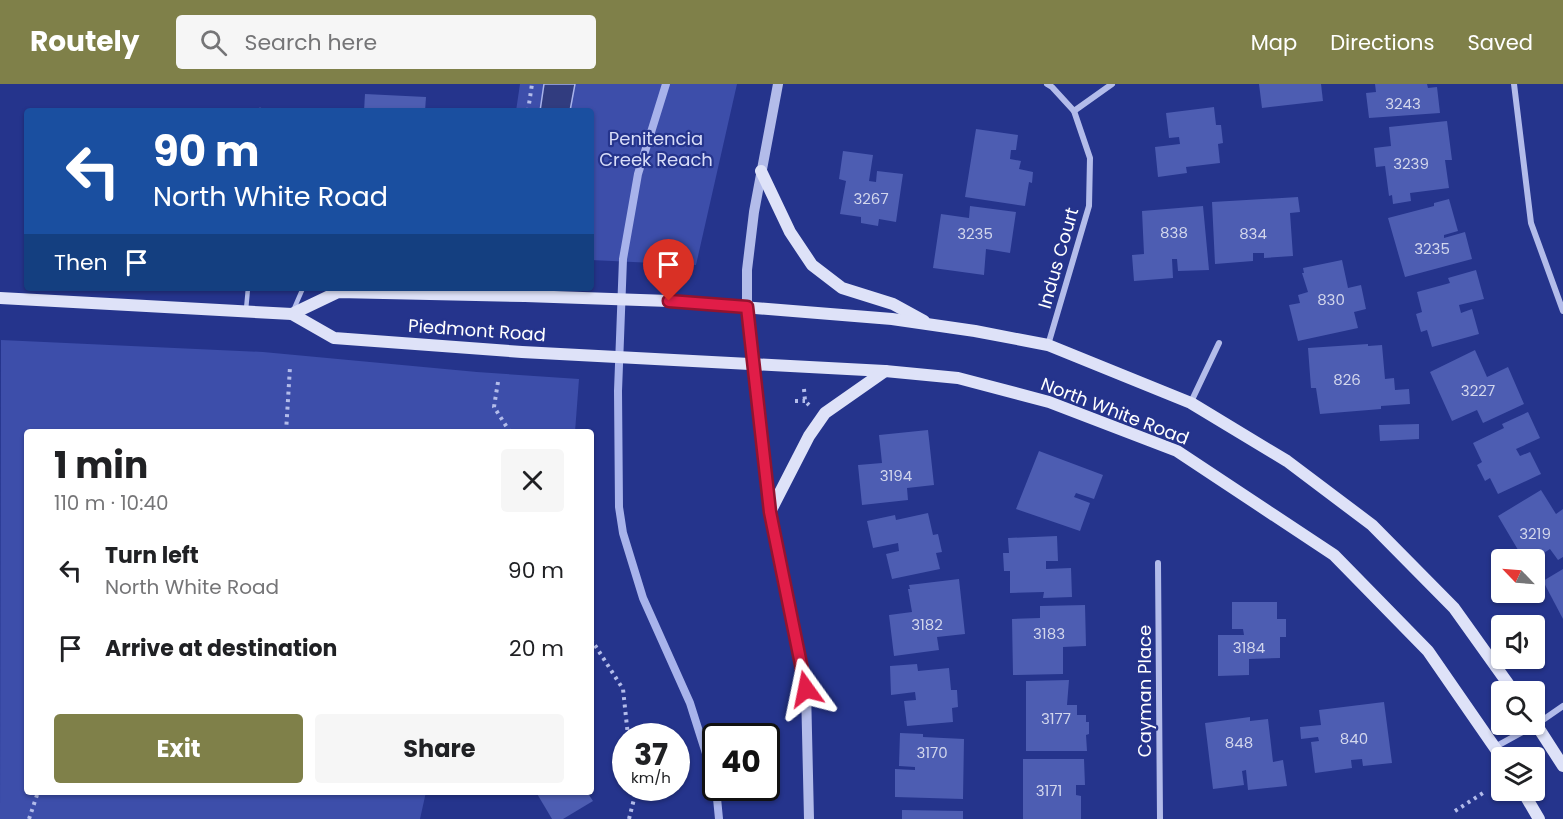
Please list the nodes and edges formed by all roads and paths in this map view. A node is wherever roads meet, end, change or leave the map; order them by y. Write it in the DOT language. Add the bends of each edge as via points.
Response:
graph roads {
  1 [pos="532,84"];
  2 [pos="778,84"];
  3 [pos="1047,84"];
  4 [pos="1112,84"];
  5 [pos="1514,84"];
  6 [pos="528,108"];
  7 [pos="1074,111"];
  8 [pos="761,171"];
  9 [pos="248,291"];
  10 [pos="302,291"];
  11 [pos="0,298"];
  12 [pos="669,301"];
  13 [pos="747,307"];
  14 [pos="246,310"];
  15 [pos="1563,311"];
  16 [pos="292,314"];
  17 [pos="930,324"];
  18 [pos="1220,343"];
  19 [pos="1048,345"];
  20 [pos="665,359"];
  21 [pos="753,363"];
  22 [pos="290,367"];
  23 [pos="885,371"];
  24 [pos="498,382"];
  25 [pos="795,401"];
  26 [pos="805,401"];
  27 [pos="1191,403"];
  28 [pos="286,429"];
  29 [pos="508,429"];
  30 [pos="770,512"];
  31 [pos="1158,563"];
  32 [pos="594,644"];
  33 [pos="1506,681"];
  34 [pos="1563,706"];
  35 [pos="1545,717"];
  36 [pos="627,723"];
  37 [pos="1520,735"];
  38 [pos="1544,735"];
  39 [pos="1495,747"];
  40 [pos="1504,747"];
  41 [pos="1563,766"];
  42 [pos="1484,793"];
  43 [pos="37,795"];
  44 [pos="634,801"];
  45 [pos="1528,801"];
  46 [pos="1455,811"];
  47 [pos="29,819"];
  48 [pos="629,819"];
  49 [pos="809,819"];
  50 [pos="1160,819"];
  51 [pos="1539,819"];
  1 -- 6 [label="path"];
  2 -- 8 [label="street"];
  3 -- 7 [label="street, Indus Court"];
  4 -- 7 [label="street"];
  5 -- 15 [label="street" via="1531,223"];
  7 -- 19 [label="street, Indus Court" via="1089,158 1089,206"];
  8 -- 13 [label="street" via="747,270"];
  8 -- 17 [label="main road" via="790,232 812,265 842,288 893,304"];
  9 -- 14 [label="lane"];
  10 -- 16 [label="lane"];
  11 -- 14 [label="main road, Piedmont Road"];
  12 -- 13 [label="main road, North White Road"];
  12 -- 16 [label="main road, Piedmont Road" via="338,292"];
  13 -- 17 [label="main road, North White Road"];
  13 -- 21 [label="street"];
  14 -- 16 [label="main road, Piedmont Road"];
  16 -- 20 [label="main road, Piedmont Road" via="334,338"];
  17 -- 19 [label="main road, North White Road"];
  18 -- 27 [label="street, North White Road"];
  19 -- 27 [label="main road, North White Road"];
  20 -- 21 [label="main road, North White Road"];
  21 -- 23 [label="main road, North White Road"];
  21 -- 30 [label="street"];
  22 -- 28 [label="path"];
  23 -- 30 [label="main road" via="825,413"];
  23 -- 39 [label="main road, North White Road" via="958,378 1049,402 1177,452 1334,555 1428,651"];
  24 -- 29 [label="path" via="494,407"];
  25 -- 26 [label="path"];
  27 -- 33 [label="main road, North White Road" via="1287,461 1372,525 1454,608"];
  30 -- 49 [label="street" via="806,689"];
  31 -- 50 [label="street, Cayman Place"];
  32 -- 36 [label="path" via="623,688"];
  34 -- 35 [label="street"];
  37 -- 40 [label="street"];
  38 -- 41 [label="main road"];
  42 -- 46 [label="path"];
  43 -- 47 [label="path"];
  44 -- 48 [label="path"];
  45 -- 51 [label="main road"];
}
